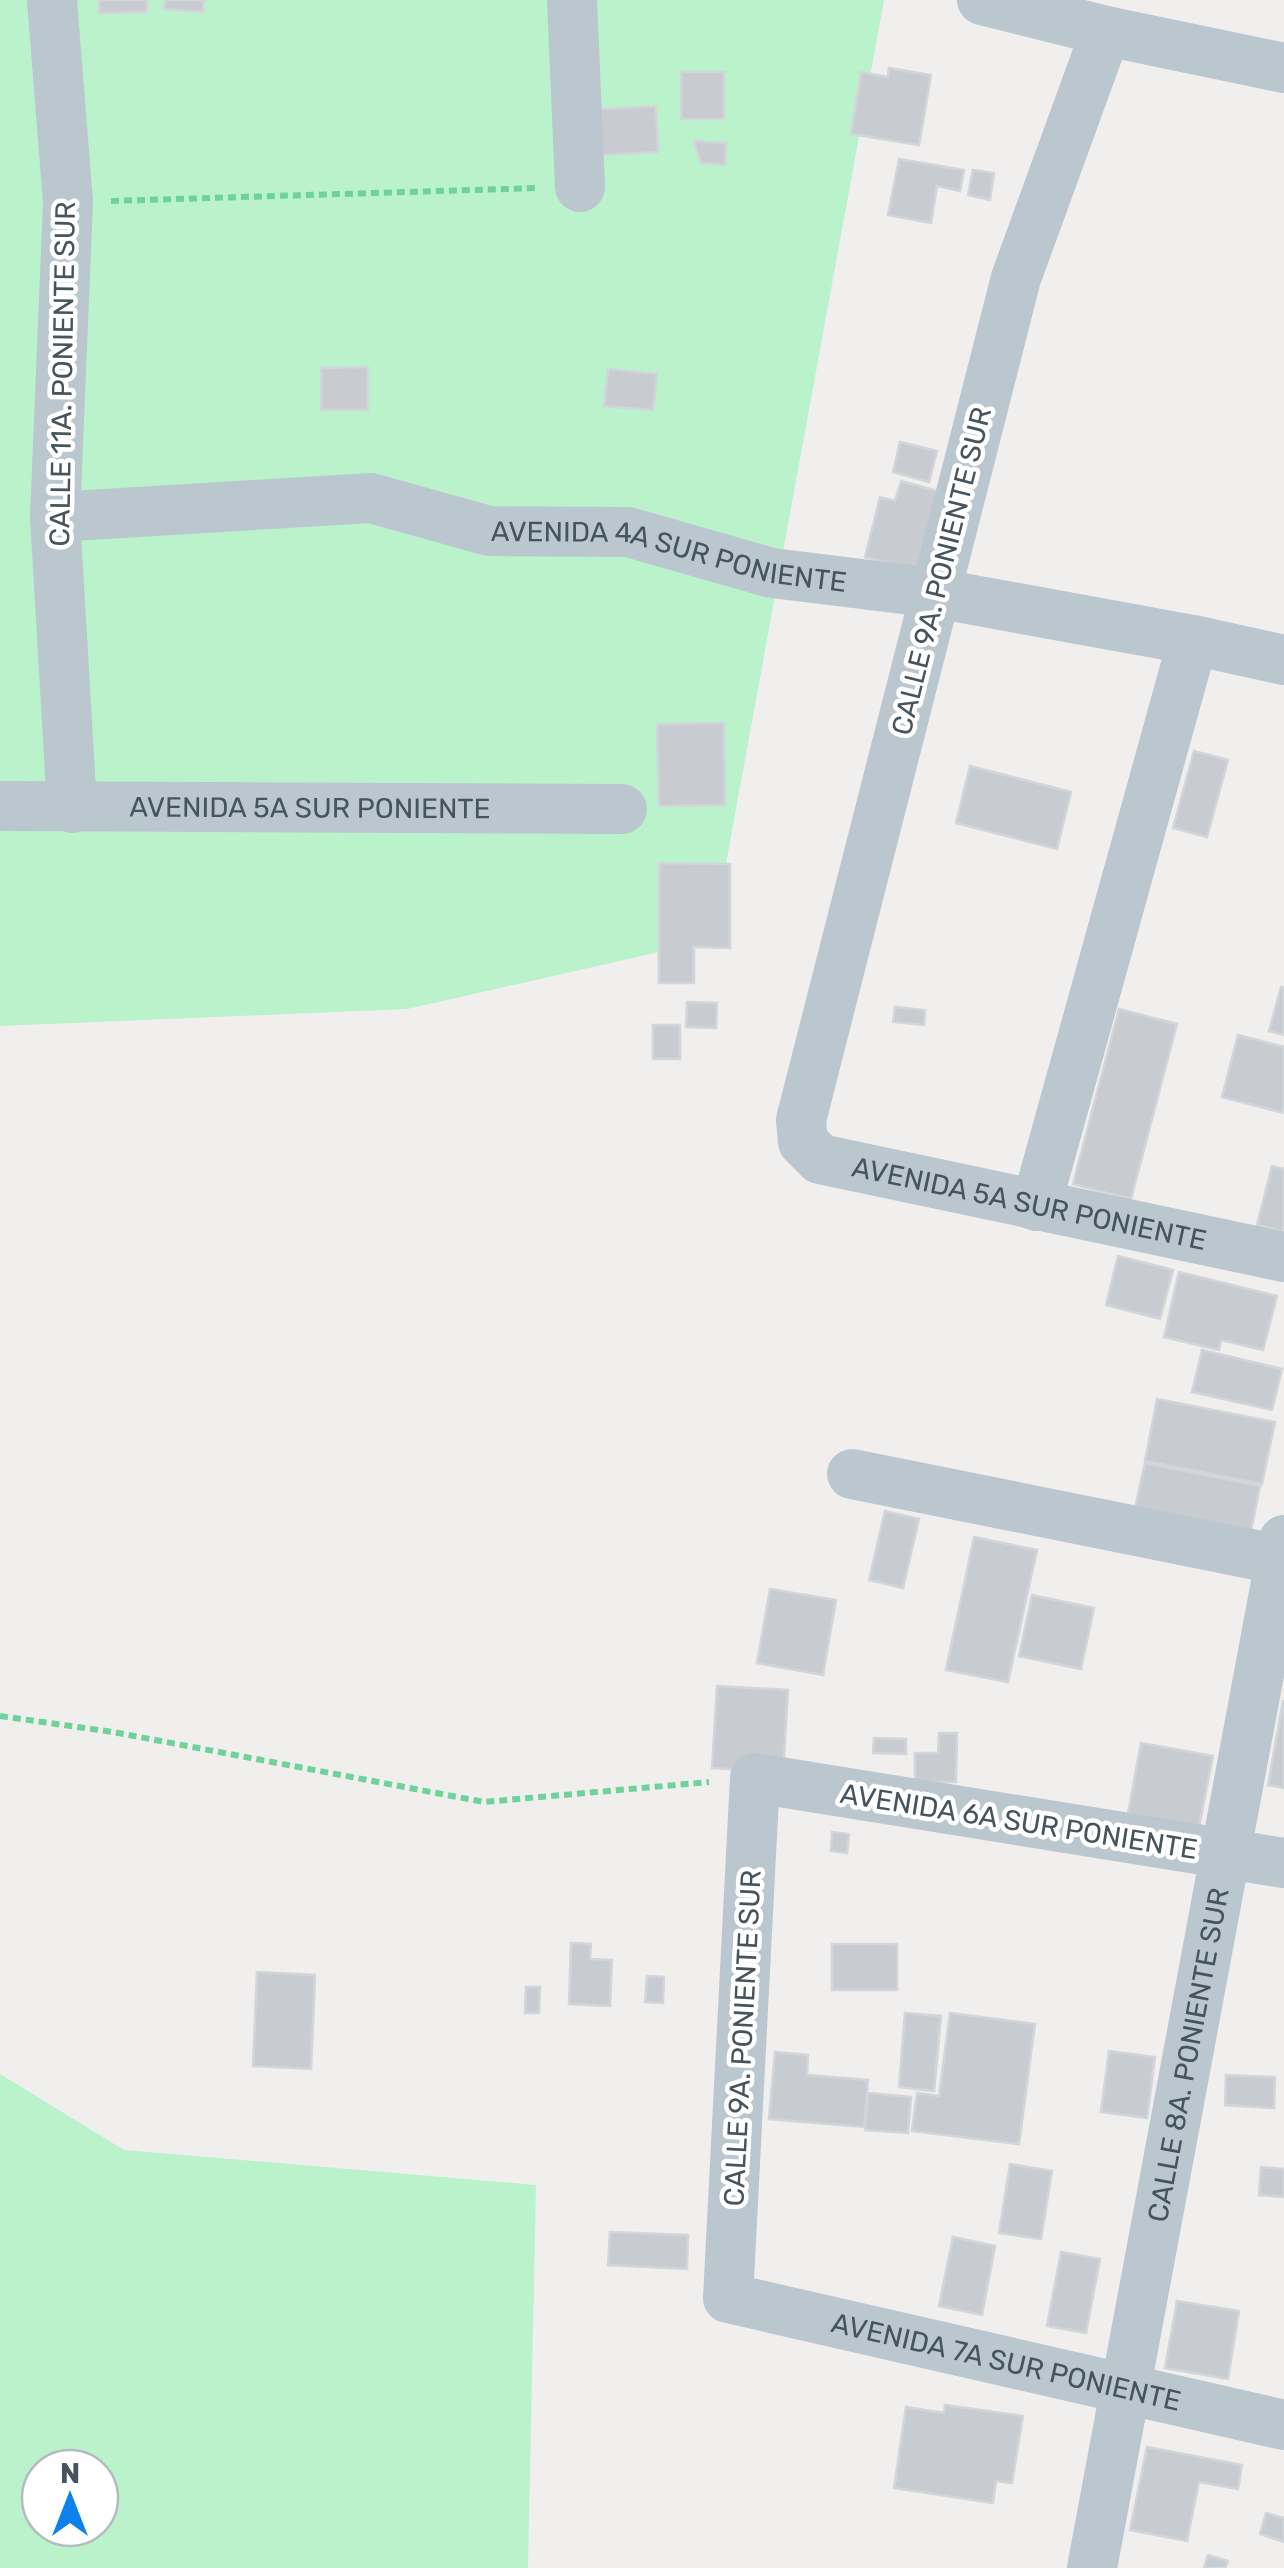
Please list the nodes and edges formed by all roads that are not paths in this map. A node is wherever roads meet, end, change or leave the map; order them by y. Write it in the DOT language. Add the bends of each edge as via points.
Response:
graph roads {
  1 [pos="52,0"];
  2 [pos="572,0"];
  3 [pos="982,0"];
  4 [pos="1106,31"];
  5 [pos="1284,68"];
  6 [pos="580,187"];
  7 [pos="55,517"];
  8 [pos="935,593"];
  9 [pos="1193,640"];
  10 [pos="1284,660"];
  11 [pos="0,806"];
  12 [pos="72,808"];
  13 [pos="622,809"];
  14 [pos="801,1120"];
  15 [pos="1036,1206"];
  16 [pos="1284,1258"];
  17 [pos="852,1474"];
  18 [pos="1282,1550"];
  19 [pos="755,1778"];
  20 [pos="1226,1855"];
  21 [pos="1284,1863"];
  22 [pos="728,2298"];
  23 [pos="1127,2390"];
  24 [pos="1284,2425"];
  25 [pos="1092,2568"];
  1 -- 7 [label="street, CALLE 11A. PONIENTE SUR" via="68,202"];
  2 -- 6 [label="street"];
  3 -- 4 [label="street"];
  4 -- 5 [label="street"];
  4 -- 8 [label="street, CALLE 9A. PONIENTE SUR" via="1016,278"];
  7 -- 8 [label="street, AVENIDA 4A SUR PONIENTE" via="371,498 489,531 628,532 772,573"];
  7 -- 12 [label="street, CALLE 11A. PONIENTE SUR"];
  8 -- 9 [label="street, AVENIDA 4A SUR PONIENTE"];
  8 -- 14 [label="street, CALLE 9A. PONIENTE SUR"];
  9 -- 10 [label="street, AVENIDA 4A SUR PONIENTE"];
  9 -- 15 [label="street"];
  11 -- 12 [label="street, AVENIDA 5A SUR PONIENTE"];
  12 -- 13 [label="street, AVENIDA 5A SUR PONIENTE"];
  14 -- 15 [label="street, AVENIDA 5A SUR PONIENTE" via="803,1142 820,1160"];
  15 -- 16 [label="street, AVENIDA 5A SUR PONIENTE"];
  17 -- 18 [label="street"];
  18 -- 20 [label="street, CALLE 8A. PONIENTE SUR"];
  19 -- 20 [label="street, AVENIDA 6A SUR PONIENTE"];
  19 -- 22 [label="street, CALLE 9A. PONIENTE SUR"];
  20 -- 21 [label="street, AVENIDA 6A SUR PONIENTE"];
  20 -- 23 [label="street, CALLE 8A. PONIENTE SUR"];
  22 -- 23 [label="street, AVENIDA 7A SUR PONIENTE"];
  23 -- 24 [label="street, AVENIDA 7A SUR PONIENTE"];
  23 -- 25 [label="street, CALLE 8A. PONIENTE SUR"];
}
